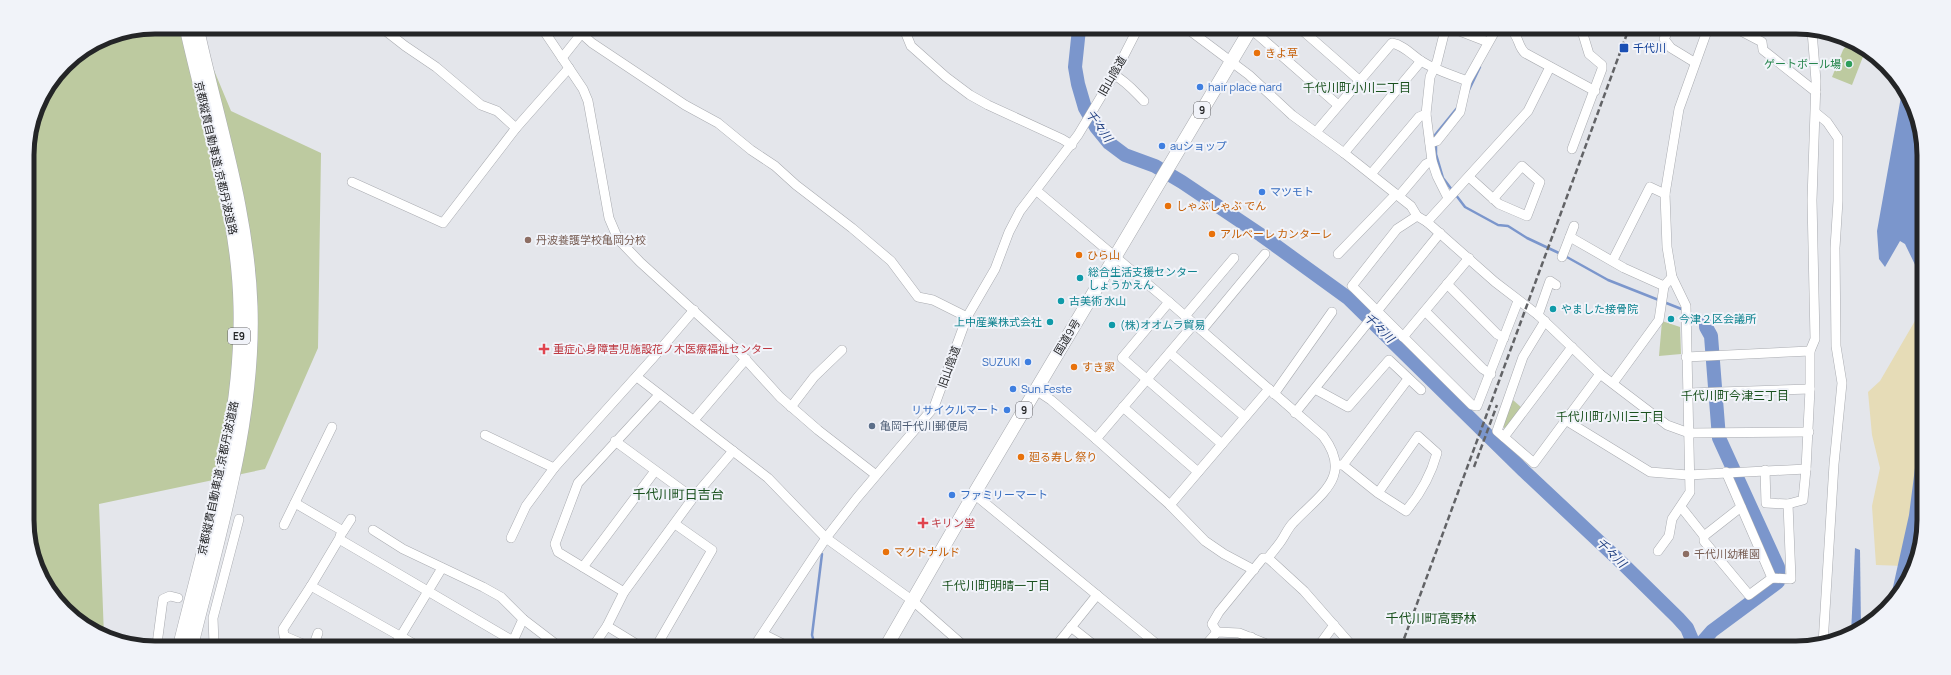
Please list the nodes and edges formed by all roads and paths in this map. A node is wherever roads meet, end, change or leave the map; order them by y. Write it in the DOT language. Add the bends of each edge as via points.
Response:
graph roads {
  1 [pos="188,34"];
  2 [pos="199,34"];
  3 [pos="390,34"];
  4 [pos="546,34"];
  5 [pos="582,34"];
  6 [pos="586,34"];
  7 [pos="909,34"];
  8 [pos="1136,34"];
  9 [pos="1194,34"];
  10 [pos="1248,34"];
  11 [pos="1256,34"];
  12 [pos="1307,34"];
  13 [pos="1444,34"];
  14 [pos="1467,34"];
  15 [pos="1493,34"];
  16 [pos="1516,34"];
  17 [pos="1583,34"];
  18 [pos="1666,34"];
  19 [pos="1706,34"];
  20 [pos="1747,34"];
  21 [pos="1812,35"];
  22 [pos="1488,42"];
  23 [pos="562,58"];
  24 [pos="1421,61"];
  25 [pos="1231,62"];
  26 [pos="1694,62"];
  27 [pos="1550,67"];
  28 [pos="569,68"];
  29 [pos="1435,68"];
  30 [pos="1114,75"];
  31 [pos="1359,80"];
  32 [pos="1467,81"];
  33 [pos="1595,91"];
  34 [pos="1816,92"];
  35 [pos="1144,101"];
  36 [pos="1338,105"];
  37 [pos="1816,113"];
  38 [pos="1426,114"];
  39 [pos="516,128"];
  40 [pos="1316,132"];
  41 [pos="1430,143"];
  42 [pos="1072,145"];
  43 [pos="1572,149"];
  44 [pos="1344,153"];
  45 [pos="1432,161"];
  46 [pos="1371,174"];
  47 [pos="1470,177"];
  48 [pos="352,182"];
  49 [pos="1037,191"];
  50 [pos="1665,194"];
  51 [pos="1397,195"];
  52 [pos="1448,198"];
  53 [pos="1493,199"];
  54 [pos="1417,216"];
  55 [pos="1427,222"];
  56 [pos="1574,226"];
  57 [pos="1440,233"];
  58 [pos="1570,237"];
  59 [pos="1265,254"];
  60 [pos="1338,254"];
  61 [pos="1563,256"];
  62 [pos="1115,257"];
  63 [pos="1234,258"];
  64 [pos="1469,258"];
  65 [pos="1613,260"];
  66 [pos="1672,277"];
  67 [pos="1447,284"];
  68 [pos="1556,285"];
  69 [pos="1664,286"];
  70 [pos="1518,301"];
  71 [pos="1169,302"];
  72 [pos="694,310"];
  73 [pos="1425,311"];
  74 [pos="1332,312"];
  75 [pos="1375,312"];
  76 [pos="1538,315"];
  77 [pos="1185,316"];
  78 [pos="967,317"];
  79 [pos="1545,321"];
  80 [pos="1198,327"];
  81 [pos="1403,337"];
  82 [pos="1504,338"];
  83 [pos="1572,347"];
  84 [pos="842,350"];
  85 [pos="1810,351"];
  86 [pos="1170,353"];
  87 [pos="1686,357"];
  88 [pos="746,359"];
  89 [pos="1491,374"];
  90 [pos="1600,374"];
  91 [pos="637,377"];
  92 [pos="1408,378"];
  93 [pos="1147,379"];
  94 [pos="1613,383"];
  95 [pos="1315,389"];
  96 [pos="1810,389"];
  97 [pos="1036,390"];
  98 [pos="1421,390"];
  99 [pos="1272,392"];
  100 [pos="1689,393"];
  101 [pos="658,395"];
  102 [pos="791,407"];
  103 [pos="1122,408"];
  104 [pos="1295,412"];
  105 [pos="1245,417"];
  106 [pos="694,420"];
  107 [pos="1567,421"];
  108 [pos="332,427"];
  109 [pos="1808,432"];
  110 [pos="1688,433"];
  111 [pos="485,434"];
  112 [pos="1504,437"];
  113 [pos="1096,439"];
  114 [pos="615,441"];
  115 [pos="1222,444"];
  116 [pos="733,451"];
  117 [pos="1340,465"];
  118 [pos="554,468"];
  119 [pos="1806,469"];
  120 [pos="1765,470"];
  121 [pos="655,471"];
  122 [pos="1198,472"];
  123 [pos="1726,472"];
  124 [pos="1688,474"];
  125 [pos="876,475"];
  126 [pos="1378,493"];
  127 [pos="974,494"];
  128 [pos="693,498"];
  129 [pos="295,503"];
  130 [pos="1788,504"];
  131 [pos="1170,505"];
  132 [pos="1681,507"];
  133 [pos="1741,507"];
  134 [pos="239,519"];
  135 [pos="351,519"];
  136 [pos="675,524"];
  137 [pos="284,525"];
  138 [pos="373,530"];
  139 [pos="341,535"];
  140 [pos="1704,536"];
  141 [pos="510,538"];
  142 [pos="826,538"];
  143 [pos="1658,551"];
  144 [pos="1268,558"];
  145 [pos="583,567"];
  146 [pos="442,568"];
  147 [pos="1254,570"];
  148 [pos="1772,578"];
  149 [pos="311,586"];
  150 [pos="427,591"];
  151 [pos="624,592"];
  152 [pos="1097,595"];
  153 [pos="178,598"];
  154 [pos="913,601"];
  155 [pos="523,619"];
  156 [pos="1334,625"];
  157 [pos="607,626"];
  158 [pos="1071,627"];
  159 [pos="1217,632"];
  160 [pos="318,633"];
  161 [pos="763,634"];
  162 [pos="1251,637"];
  163 [pos="1823,638"];
  164 [pos="398,640"];
  165 [pos="158,641"];
  166 [pos="181,641"];
  167 [pos="193,641"];
  168 [pos="214,641"];
  169 [pos="296,641"];
  170 [pos="315,641"];
  171 [pos="510,641"];
  172 [pos="514,641"];
  173 [pos="552,641"];
  174 [pos="597,641"];
  175 [pos="631,641"];
  176 [pos="659,641"];
  177 [pos="759,641"];
  178 [pos="777,641"];
  179 [pos="889,641"];
  180 [pos="958,641"];
  181 [pos="1060,641"];
  182 [pos="1089,641"];
  183 [pos="1153,641"];
  184 [pos="1209,641"];
  185 [pos="1248,641"];
  186 [pos="1260,641"];
  187 [pos="1322,641"];
  188 [pos="1348,641"];
  1 -- 166 [label="highway, 京都縦貫自動車道;京都丹波道路 / E9" via="227,199 240,306 238,373 232,420"];
  2 -- 167 [label="highway, 京都縦貫自動車道;京都丹波道路 / E9" via="230,161 244,232 251,306 251,336 249,375 240,440"];
  3 -- 39 [label="street" via="436,67 481,105 497,111"];
  4 -- 23 [label="street"];
  5 -- 23 [label="street"];
  6 -- 78 [label="street" via="592,43 673,97 718,123 775,166 891,261 918,297 933,300"];
  7 -- 42 [label="street" via="911,46 970,95"];
  8 -- 30 [label="street, 旧山陰道"];
  9 -- 25 [label="street"];
  10 -- 25 [label="highway, 国道9号 / 9"];
  11 -- 36 [label="street"];
  12 -- 31 [label="street"];
  13 -- 29 [label="street"];
  14 -- 22 [label="street"];
  15 -- 22 [label="street"];
  16 -- 27 [label="street" via="1519,48 1525,54"];
  17 -- 33 [label="street" via="1589,54 1602,65"];
  18 -- 26 [label="street" via="1664,39 1671,48"];
  19 -- 26 [label="street"];
  20 -- 34 [label="street" via="1762,42 1763,50"];
  21 -- 34 [label="street"];
  22 -- 32 [label="street"];
  23 -- 28 [label="street"];
  24 -- 29 [label="street"];
  24 -- 31 [label="street" via="1399,44 1392,43"];
  24 -- 44 [label="street"];
  25 -- 40 [label="street" via="1292,115"];
  25 -- 62 [label="highway, 国道9号 / 9"];
  26 -- 50 [label="street" via="1678,109"];
  27 -- 33 [label="street"];
  27 -- 47 [label="street" via="1528,111"];
  28 -- 39 [label="street"];
  28 -- 72 [label="street" via="588,101 609,218 618,239"];
  29 -- 32 [label="street"];
  29 -- 38 [label="street" via="1430,77"];
  30 -- 35 [label="street" via="1122,79"];
  30 -- 42 [label="street, 旧山陰道"];
  31 -- 36 [label="street"];
  32 -- 41 [label="street" via="1460,112 1437,141"];
  33 -- 43 [label="street"];
  34 -- 37 [label="street"];
  36 -- 40 [label="street"];
  37 -- 85 [label="street" via="1812,200 1815,339"];
  37 -- 163 [label="street" via="1827,122 1838,138 1836,346 1842,383 1834,464"];
  38 -- 41 [label="street"];
  38 -- 46 [label="street" via="1420,117"];
  39 -- 48 [label="street" via="443,223"];
  40 -- 44 [label="street"];
  41 -- 45 [label="street"];
  42 -- 49 [label="street, 旧山陰道"];
  44 -- 46 [label="street"];
  45 -- 51 [label="street" via="1426,164"];
  45 -- 52 [label="street"];
  46 -- 51 [label="street"];
  47 -- 52 [label="street"];
  47 -- 53 [label="street"];
  49 -- 62 [label="street"];
  49 -- 78 [label="street, 旧山陰道" via="1020,210 995,269"];
  50 -- 65 [label="street" via="1650,187"];
  50 -- 66 [label="street" via="1667,247"];
  51 -- 54 [label="street" via="1411,206"];
  51 -- 60 [label="street"];
  52 -- 55 [label="street"];
  53 -- 53 [label="street" via="1527,216 1540,182 1522,166"];
  54 -- 55 [label="street"];
  54 -- 75 [label="street" via="1397,229 1352,286"];
  55 -- 57 [label="street"];
  56 -- 58 [label="street"];
  57 -- 64 [label="street"];
  57 -- 75 [label="street"];
  58 -- 61 [label="street"];
  58 -- 65 [label="street"];
  59 -- 80 [label="street"];
  62 -- 71 [label="street"];
  62 -- 97 [label="highway, 国道9号 / 9"];
  63 -- 77 [label="street"];
  64 -- 67 [label="street"];
  64 -- 70 [label="street"];
  65 -- 69 [label="street" via="1624,268"];
  66 -- 69 [label="street"];
  66 -- 87 [label="street" via="1686,306"];
  67 -- 73 [label="street"];
  67 -- 82 [label="street"];
  68 -- 76 [label="street" via="1550,281"];
  69 -- 94 [label="street" via="1659,320"];
  70 -- 76 [label="street"];
  70 -- 82 [label="street"];
  71 -- 77 [label="street"];
  71 -- 93 [label="street" via="1122,358"];
  72 -- 88 [label="street"];
  72 -- 91 [label="street"];
  73 -- 81 [label="street"];
  73 -- 89 [label="street"];
  74 -- 99 [label="street"];
  75 -- 81 [label="street"];
  75 -- 95 [label="street"];
  76 -- 79 [label="street"];
  77 -- 80 [label="street"];
  78 -- 125 [label="street, 旧山陰道" via="934,407"];
  79 -- 83 [label="street"];
  79 -- 112 [label="street" via="1522,357 1497,430"];
  80 -- 86 [label="street"];
  80 -- 99 [label="street"];
  81 -- 89 [label="street" via="1472,405 1477,406"];
  82 -- 89 [label="street"];
  83 -- 90 [label="street"];
  83 -- 112 [label="street"];
  84 -- 102 [label="street" via="814,377"];
  85 -- 87 [label="street"];
  85 -- 96 [label="street"];
  86 -- 93 [label="street"];
  86 -- 105 [label="street"];
  87 -- 100 [label="street"];
  88 -- 102 [label="street"];
  88 -- 106 [label="street"];
  90 -- 94 [label="street"];
  90 -- 107 [label="street"];
  91 -- 101 [label="street"];
  91 -- 118 [label="street"];
  92 -- 95 [label="street" via="1389,360 1348,407"];
  92 -- 98 [label="street"];
  92 -- 117 [label="street"];
  93 -- 103 [label="street"];
  93 -- 115 [label="street"];
  94 -- 110 [label="street" via="1667,425"];
  95 -- 104 [label="street"];
  96 -- 100 [label="street"];
  96 -- 109 [label="street"];
  97 -- 113 [label="street"];
  97 -- 127 [label="highway, 国道9号 / 9"];
  99 -- 104 [label="street"];
  99 -- 105 [label="street"];
  100 -- 110 [label="street"];
  101 -- 106 [label="street"];
  101 -- 114 [label="street"];
  102 -- 125 [label="street"];
  103 -- 113 [label="street"];
  103 -- 122 [label="street"];
  104 -- 117 [label="street" via="1323,436"];
  105 -- 115 [label="street"];
  106 -- 116 [label="street"];
  107 -- 112 [label="street" via="1534,463"];
  107 -- 124 [label="street" via="1650,472"];
  108 -- 129 [label="street"];
  109 -- 110 [label="street"];
  109 -- 119 [label="street"];
  110 -- 124 [label="street"];
  111 -- 118 [label="street"];
  113 -- 131 [label="street"];
  114 -- 121 [label="street"];
  114 -- 145 [label="street" via="578,483 555,544 558,552"];
  115 -- 122 [label="street"];
  116 -- 128 [label="street"];
  116 -- 142 [label="street" via="768,478"];
  117 -- 126 [label="street"];
  117 -- 144 [label="street" via="1334,478 1310,507 1291,524"];
  118 -- 141 [label="street" via="526,506"];
  119 -- 120 [label="street"];
  119 -- 130 [label="street" via="1803,500"];
  120 -- 123 [label="street"];
  120 -- 130 [label="street" via="1766,503"];
  121 -- 128 [label="street"];
  121 -- 145 [label="street"];
  122 -- 131 [label="street"];
  123 -- 124 [label="street"];
  123 -- 133 [label="street"];
  124 -- 132 [label="street" via="1690,492"];
  125 -- 142 [label="street, 旧山陰道"];
  126 -- 126 [label="street" via="1406,511 1417,498 1433,470 1437,453 1418,436"];
  127 -- 152 [label="street"];
  127 -- 154 [label="highway, 国道9号 / 9"];
  128 -- 136 [label="street"];
  129 -- 137 [label="street"];
  129 -- 139 [label="street"];
  130 -- 148 [label="street" via="1791,579"];
  131 -- 147 [label="street" via="1205,541"];
  132 -- 140 [label="street"];
  132 -- 143 [label="street" via="1672,519 1669,536"];
  133 -- 140 [label="street"];
  133 -- 148 [label="street"];
  134 -- 168 [label="street" via="213,618"];
  135 -- 139 [label="street"];
  136 -- 151 [label="street"];
  136 -- 176 [label="street" via="712,550"];
  138 -- 146 [label="street"];
  139 -- 149 [label="street"];
  139 -- 150 [label="street"];
  140 -- 148 [label="street" via="1704,541 1749,595"];
  142 -- 154 [label="street"];
  142 -- 161 [label="street, 旧山陰道"];
  144 -- 147 [label="street" via="1263,558"];
  144 -- 156 [label="street" via="1304,591"];
  145 -- 151 [label="street"];
  146 -- 150 [label="street"];
  146 -- 155 [label="street" via="500,597"];
  147 -- 159 [label="street" via="1219,612 1212,624"];
  149 -- 164 [label="street"];
  149 -- 169 [label="street" via="283,629 284,636"];
  150 -- 164 [label="street"];
  150 -- 171 [label="street"];
  151 -- 157 [label="street"];
  152 -- 158 [label="street"];
  152 -- 183 [label="street"];
  153 -- 165 [label="street" via="170,596 163,599"];
  154 -- 179 [label="highway, 国道9号 / 9"];
  154 -- 180 [label="street"];
  155 -- 172 [label="street"];
  155 -- 173 [label="street"];
  156 -- 187 [label="street"];
  156 -- 188 [label="street"];
  157 -- 174 [label="street"];
  157 -- 175 [label="street"];
  158 -- 181 [label="street"];
  158 -- 182 [label="street"];
  159 -- 162 [label="street" via="1239,633"];
  159 -- 184 [label="street"];
  160 -- 170 [label="street"];
  161 -- 177 [label="street, 旧山陰道"];
  161 -- 178 [label="street"];
  162 -- 185 [label="street"];
  162 -- 186 [label="street"];
}
